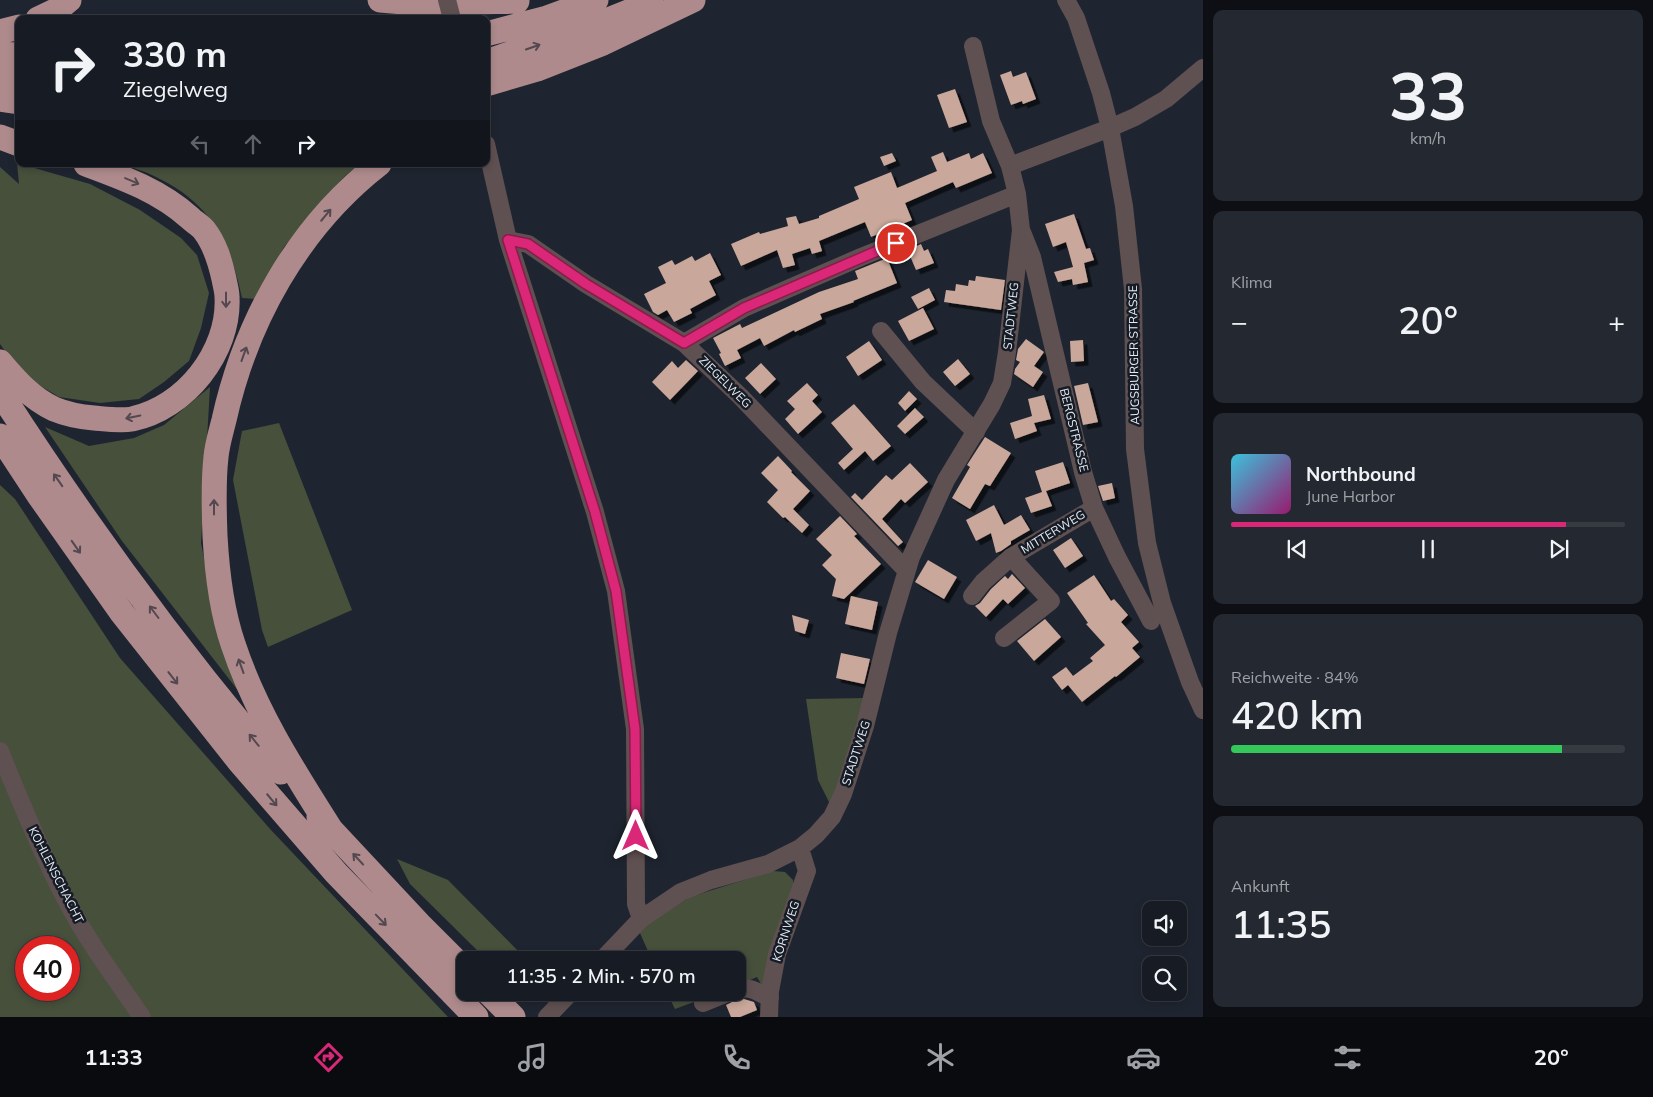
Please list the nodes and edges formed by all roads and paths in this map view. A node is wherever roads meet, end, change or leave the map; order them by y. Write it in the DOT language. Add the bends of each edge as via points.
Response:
graph roads {
  1 [pos="69,0"];
  2 [pos="380,0"];
  3 [pos="447,0"];
  4 [pos="519,0"];
  5 [pos="596,0"];
  6 [pos="658,0"];
  7 [pos="693,0"];
  8 [pos="1066,0"];
  9 [pos="46,15"];
  10 [pos="452,15"];
  11 [pos="467,15"];
  12 [pos="15,28"];
  13 [pos="0,32"];
  14 [pos="490,33"];
  15 [pos="603,43"];
  16 [pos="973,46"];
  17 [pos="0,54"];
  18 [pos="15,55"];
  19 [pos="490,61"];
  20 [pos="1203,68"];
  21 [pos="0,76"];
  22 [pos="15,78"];
  23 [pos="490,83"];
  24 [pos="490,98"];
  25 [pos="0,99"];
  26 [pos="15,101"];
  27 [pos="0,125"];
  28 [pos="15,127"];
  29 [pos="1110,128"];
  30 [pos="0,137"];
  31 [pos="15,143"];
  32 [pos="490,161"];
  33 [pos="1010,166"];
  34 [pos="94,167"];
  35 [pos="376,167"];
  36 [pos="1017,194"];
  37 [pos="1021,230"];
  38 [pos="508,240"];
  39 [pos="880,331"];
  40 [pos="684,343"];
  41 [pos="0,362"];
  42 [pos="0,392"];
  43 [pos="976,432"];
  44 [pos="0,436"];
  45 [pos="0,464"];
  46 [pos="38,494"];
  47 [pos="1094,508"];
  48 [pos="1011,557"];
  49 [pos="906,570"];
  50 [pos="972,596"];
  51 [pos="1151,621"];
  52 [pos="1004,638"];
  53 [pos="1203,710"];
  54 [pos="0,751"];
  55 [pos="331,830"];
  56 [pos="800,848"];
  57 [pos="641,919"];
  58 [pos="611,951"];
  59 [pos="456,961"];
  60 [pos="746,988"];
  61 [pos="770,998"];
  62 [pos="497,1001"];
  63 [pos="563,1001"];
  64 [pos="708,1001"];
  65 [pos="703,1003"];
  66 [pos="142,1017"];
  67 [pos="476,1017"];
  68 [pos="513,1017"];
  69 [pos="547,1017"];
  70 [pos="769,1017"];
  1 -- 9 [label="highway"];
  2 -- 4 [label="highway" via="416,3"];
  3 -- 10 [label="street, bridge"];
  4 -- 11 [label="highway"];
  5 -- 14 [label="highway" via="547,18"];
  19 -- 6 [label="highway, one-way"];
  7 -- 15 [label="highway"];
  8 -- 29 [label="street, AUGSBURGER STRASSE" via="1076,18"];
  12 -- 13 [label="highway"];
  15 -- 23 [label="highway" via="537,69"];
  15 -- 24 [label="highway" via="589,55"];
  16 -- 33 [label="street" via="991,121"];
  17 -- 18 [label="highway"];
  20 -- 29 [label="street" via="1166,99"];
  21 -- 22 [label="highway"];
  25 -- 26 [label="highway"];
  27 -- 28 [label="highway"];
  29 -- 33 [label="street"];
  29 -- 53 [label="street, AUGSBURGER STRASSE" via="1124,206 1133,289 1135,449 1147,543 1162,603"];
  30 -- 31 [label="highway"];
  32 -- 38 [label="street"];
  33 -- 36 [label="street, STADTWEG"];
  34 -- 41 [label="highway, one-way" via="148,188 177,206 204,230 217,252 227,298 225,322 217,349 185,392 162,408 131,419 81,417 54,409 17,383"];
  55 -- 35 [label="highway, one-way" via="260,711 232,642 218,574 214,506 216,457 228,400 266,299 295,253 328,211"];
  36 -- 37 [label="street, STADTWEG"];
  36 -- 40 [label="street" via="861,256 744,308"];
  37 -- 43 [label="street, STADTWEG" via="1002,383"];
  37 -- 47 [label="street, BERGSTRASSE" via="1032,257"];
  38 -- 40 [label="street, ZIEGELWEG" via="528,244 586,284"];
  38 -- 57 [label="street" via="595,512 616,591 635,729 636,904"];
  39 -- 43 [label="street" via="923,382"];
  40 -- 49 [label="street, ZIEGELWEG" via="741,397"];
  55 -- 42 [label="highway, one-way" via="230,711 120,567"];
  43 -- 49 [label="street, STADTWEG" via="946,480"];
  44 -- 46 [label="highway"];
  45 -- 46 [label="highway"];
  46 -- 67 [label="highway, one-way" via="122,613 239,761 336,873"];
  47 -- 48 [label="street, MITTERWEG"];
  47 -- 51 [label="street, BERGSTRASSE"];
  48 -- 50 [label="street, MITTERWEG"];
  48 -- 52 [label="street, MITTERWEG" via="1051,601"];
  49 -- 56 [label="street, STADTWEG" via="865,726 842,794 832,817"];
  54 -- 66 [label="street, KOHLENSCHACHT" via="36,839 66,899"];
  59 -- 55 [label="highway, one-way"];
  56 -- 57 [label="street, STADTWEG" via="768,864 681,892"];
  56 -- 61 [label="street, KORNWEG" via="807,871 777,954"];
  57 -- 58 [label="street, STADTWEG"];
  60 -- 61 [label="street"];
  61 -- 70 [label="street, KORNWEG"];
  62 -- 68 [label="highway"];
  63 -- 69 [label="street"];
  64 -- 65 [label="street"];
}
